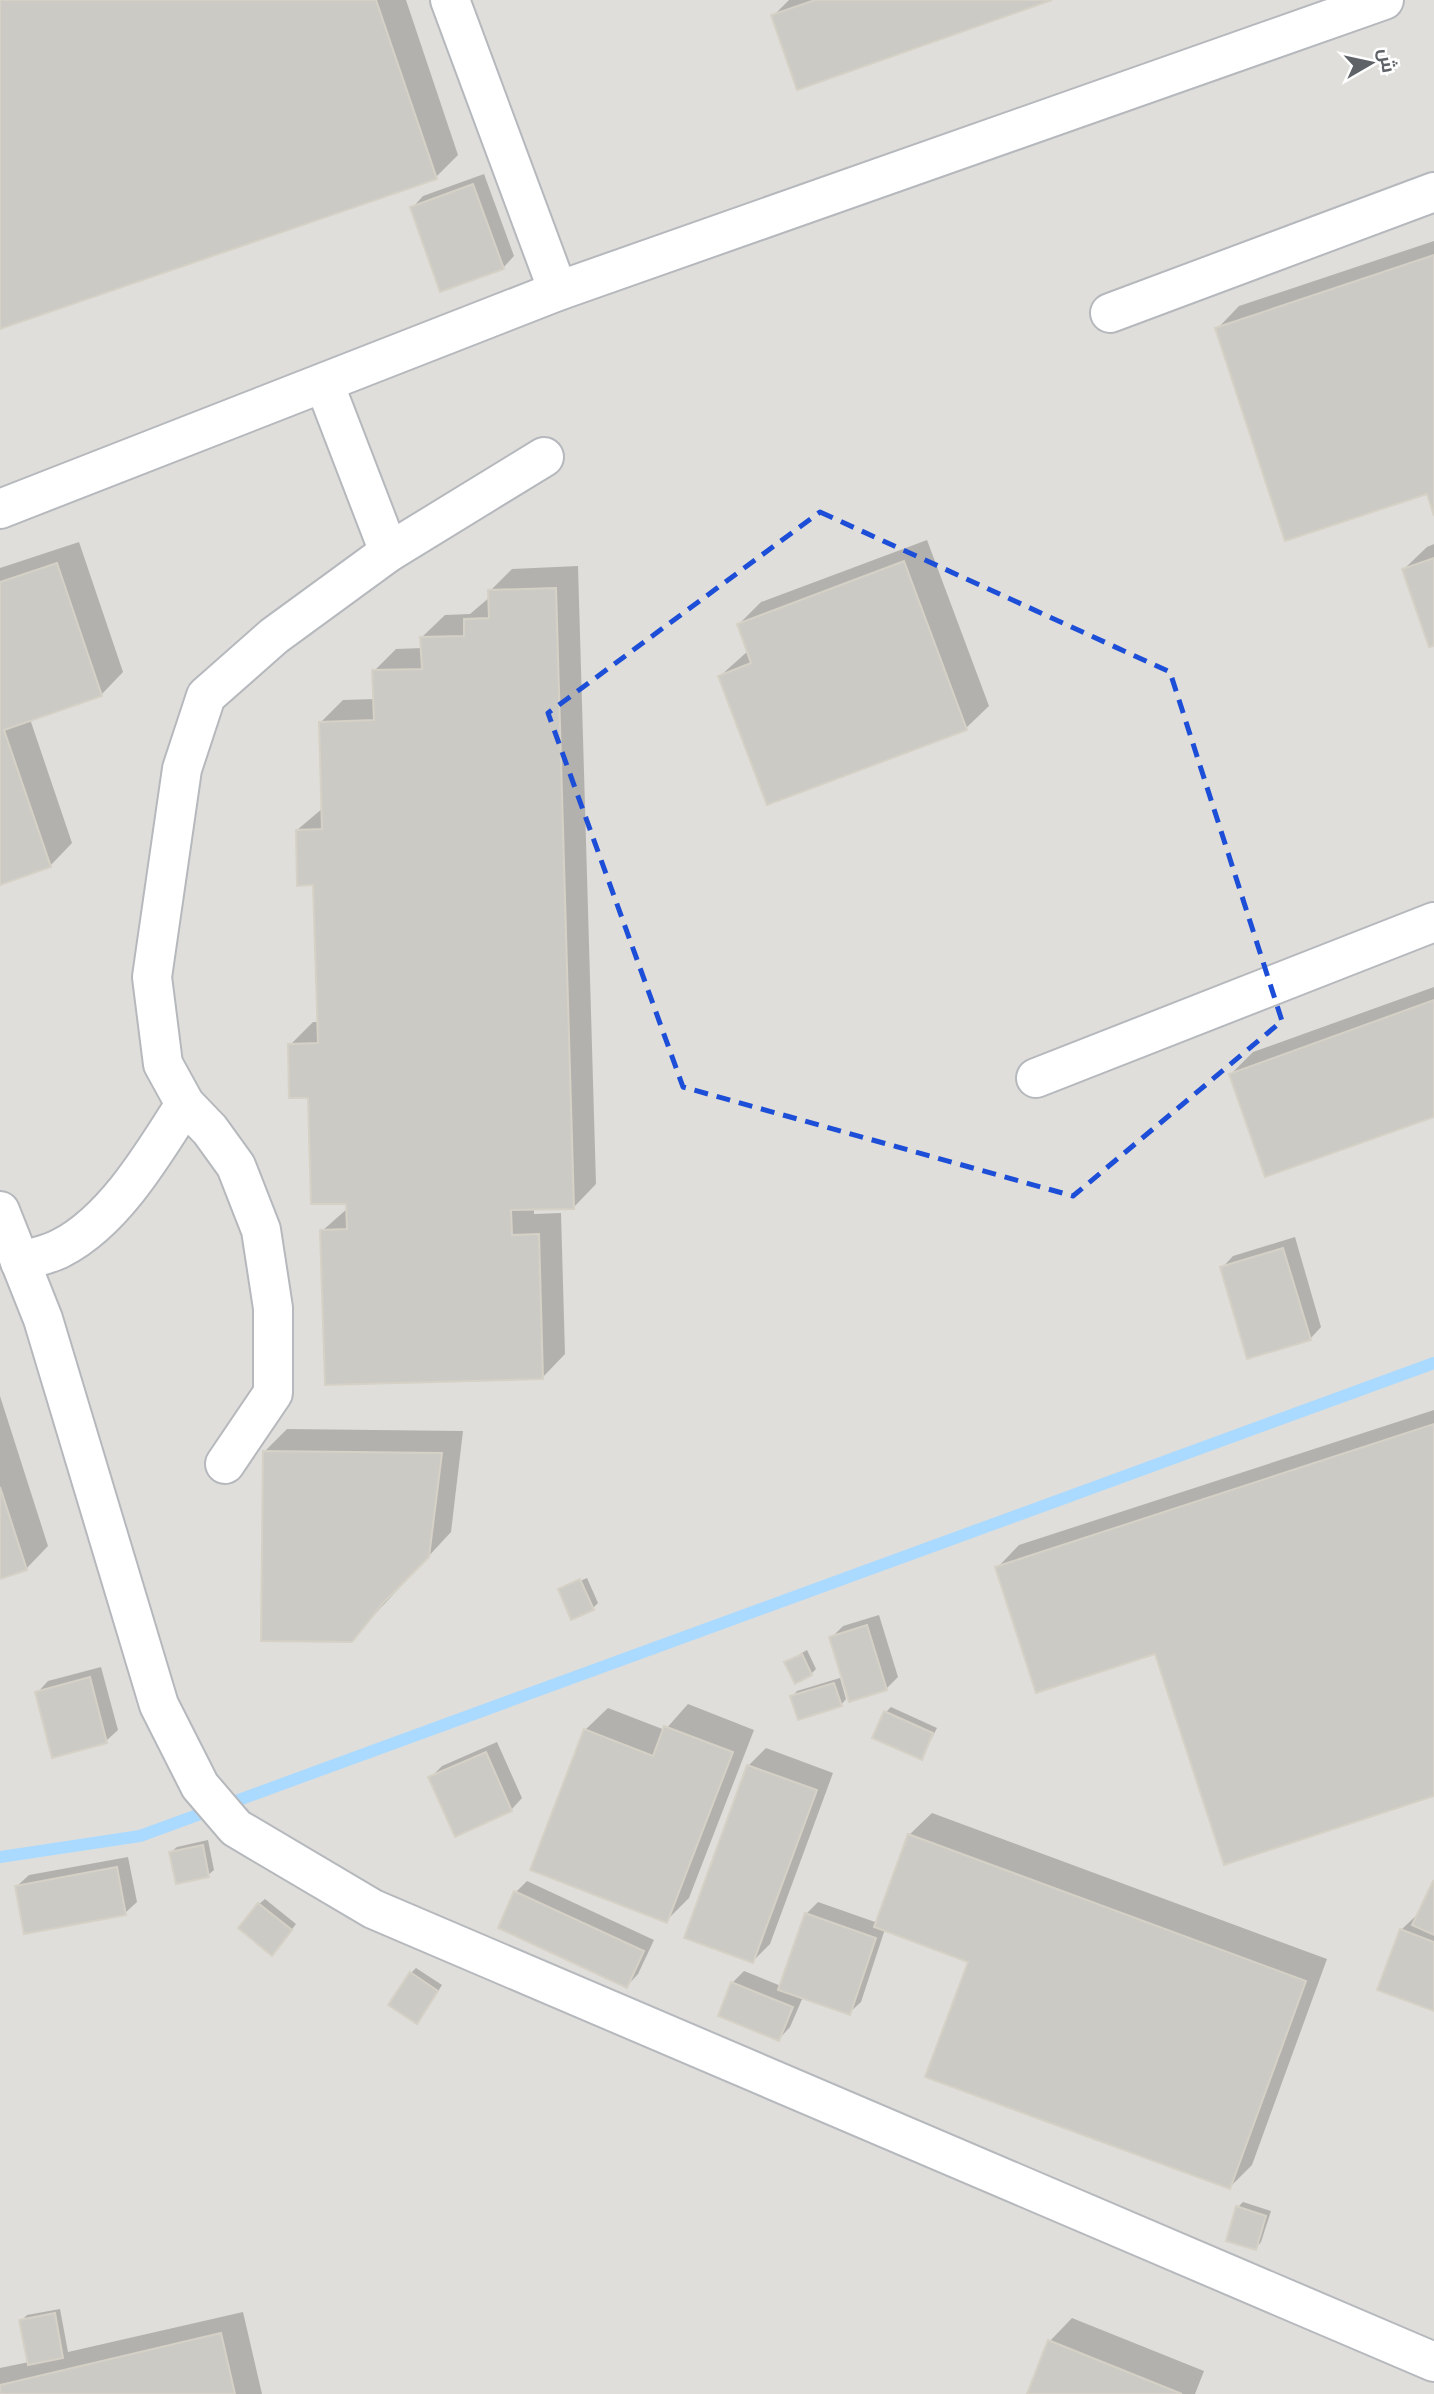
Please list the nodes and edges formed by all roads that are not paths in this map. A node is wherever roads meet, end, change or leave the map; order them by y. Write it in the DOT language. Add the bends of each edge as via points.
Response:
graph roads {
  1 [pos="450,0"];
  2 [pos="1384,0"];
  3 [pos="1434,192"];
  4 [pos="558,291"];
  5 [pos="1110,313"];
  6 [pos="324,383"];
  7 [pos="544,457"];
  8 [pos="0,509"];
  9 [pos="389,552"];
  10 [pos="1434,922"];
  11 [pos="1036,1078"];
  12 [pos="185,1104"];
  13 [pos="0,1212"];
  14 [pos="20,1262"];
  15 [pos="225,1464"];
  16 [pos="1434,2362"];
  1 -- 4 [label="street"];
  2 -- 4 [label="street"];
  3 -- 5 [label="street"];
  4 -- 6 [label="street"];
  6 -- 8 [label="street"];
  6 -- 9 [label="street"];
  7 -- 9 [label="street"];
  9 -- 12 [label="street" via="274,636 206,696 182,769 152,978 163,1064"];
  10 -- 11 [label="street"];
  12 -- 14 [label="street" via="145,1167 96,1223 62,1248"];
  12 -- 15 [label="street" via="211,1130 236,1166 261,1230 273,1308 274,1393"];
  13 -- 14 [label="street"];
  14 -- 16 [label="street" via="43,1319 159,1705 200,1786 236,1828 373,1909"];
}
